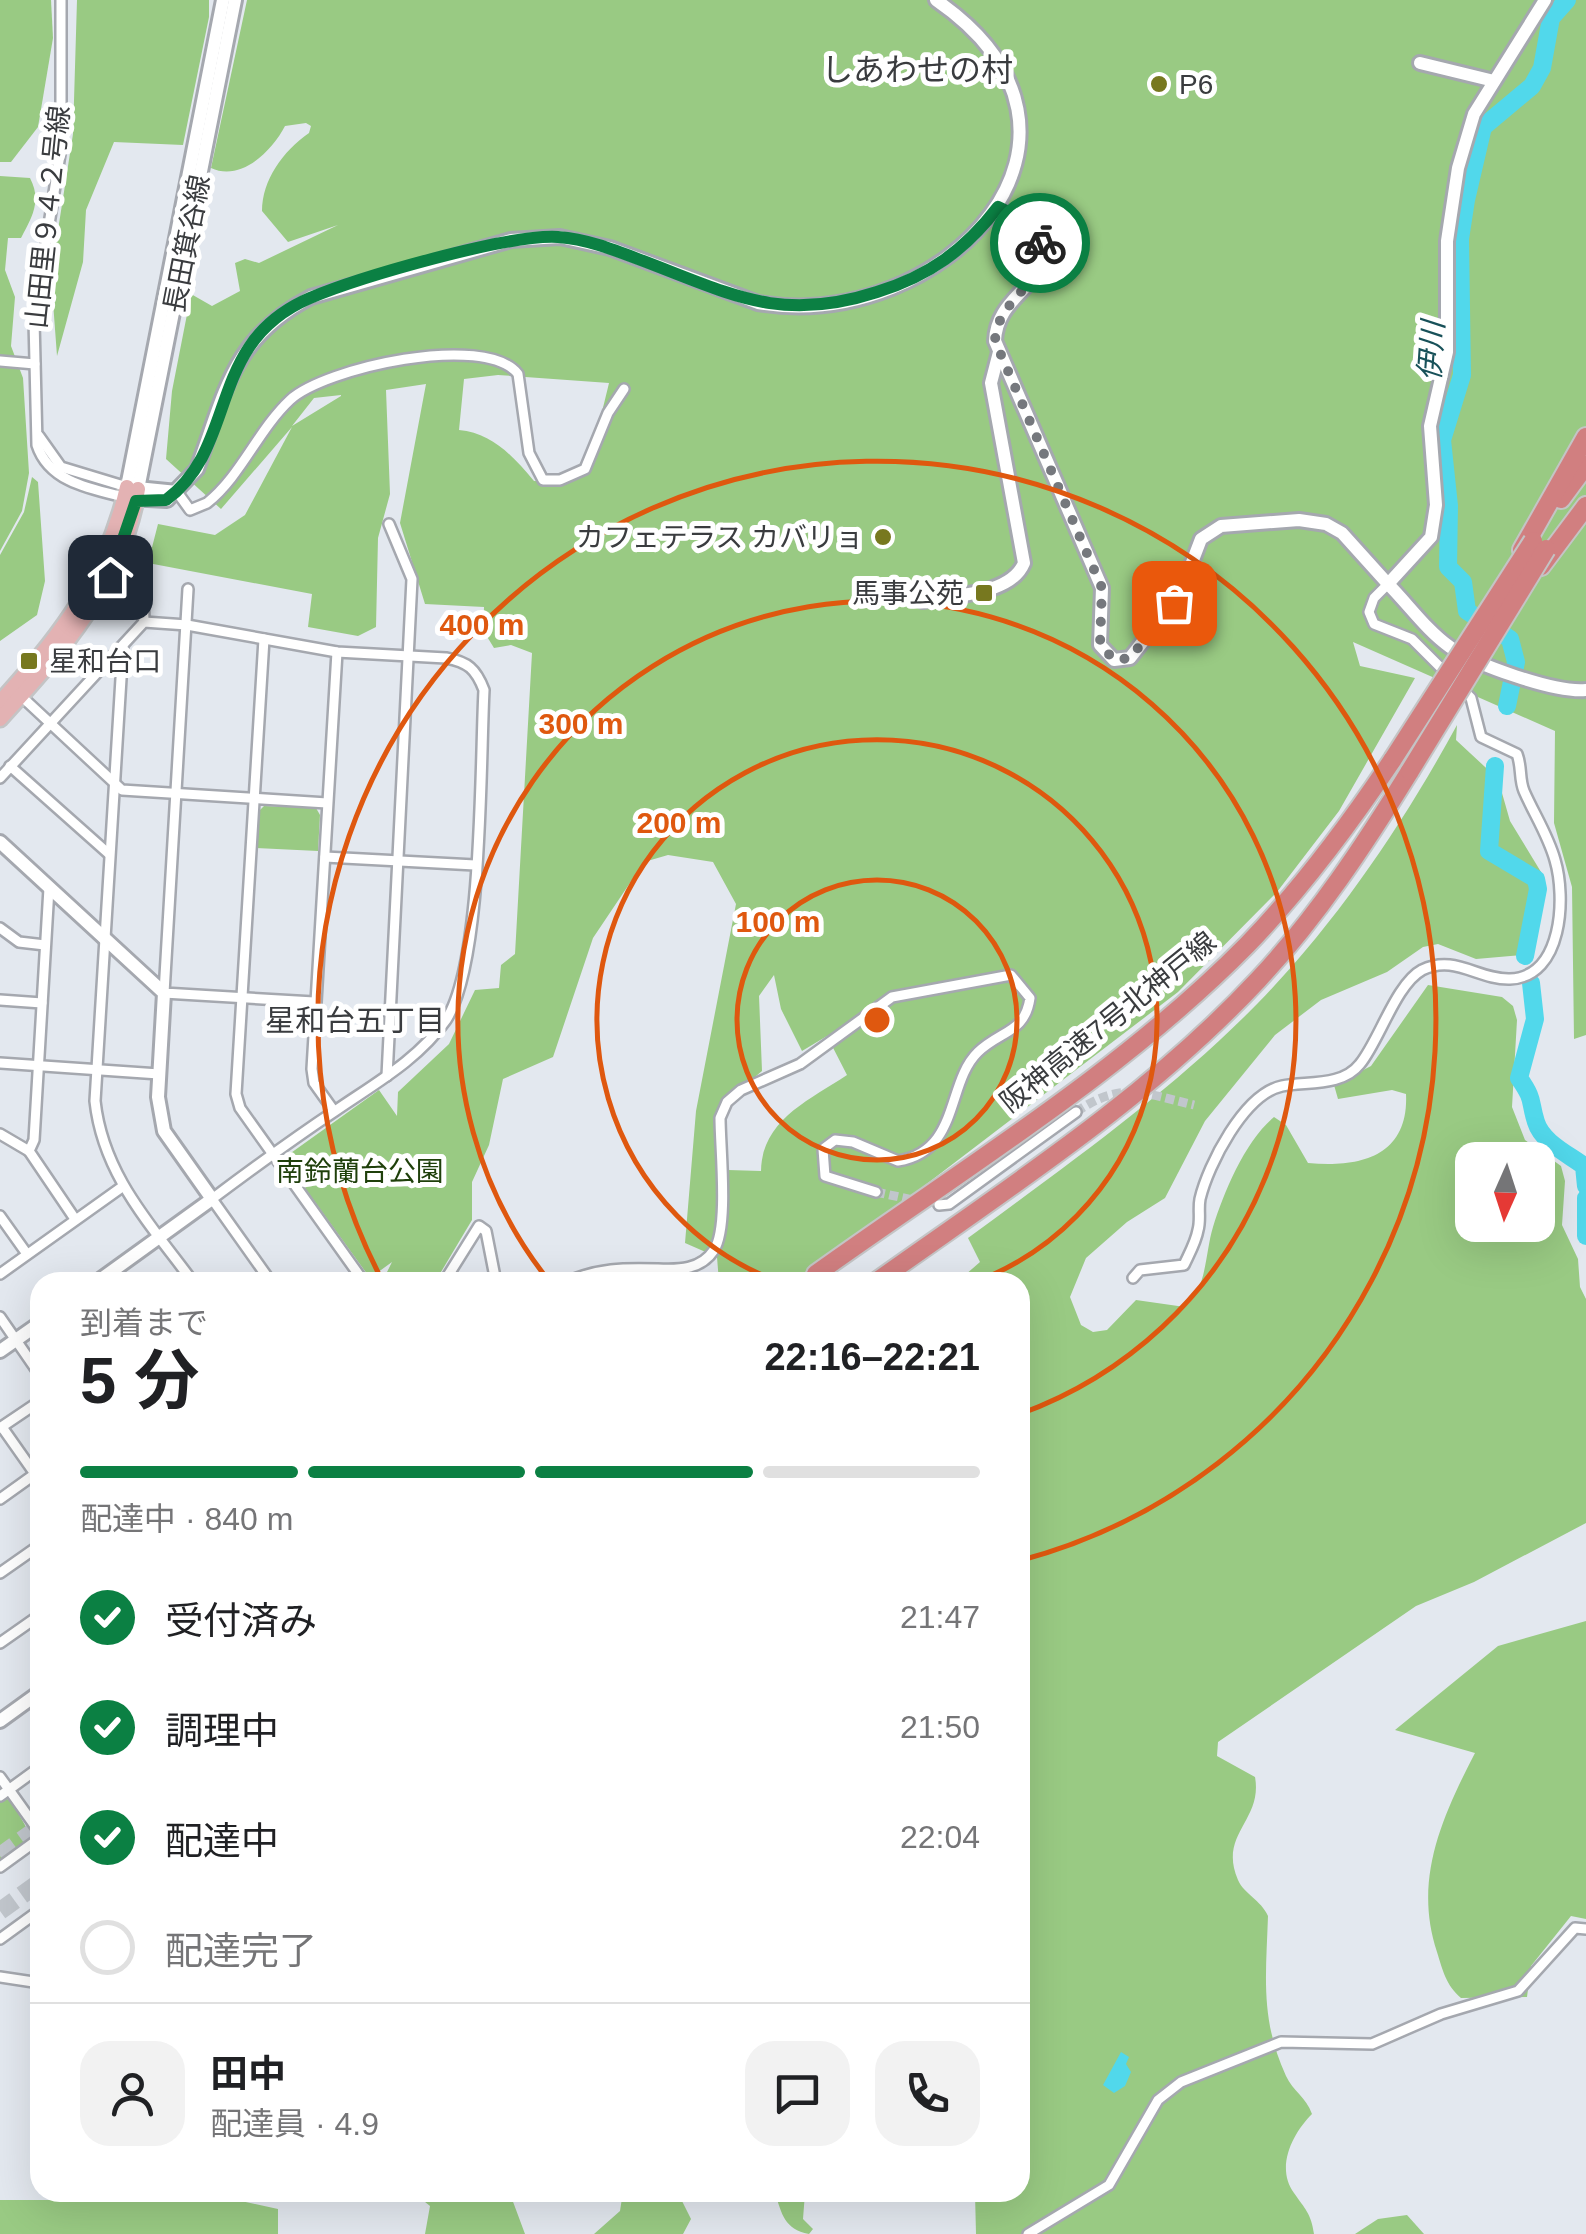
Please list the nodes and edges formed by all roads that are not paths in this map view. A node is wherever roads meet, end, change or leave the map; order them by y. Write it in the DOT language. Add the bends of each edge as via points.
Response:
graph roads {
  1 [pos="61,0"];
  2 [pos="222,0"];
  3 [pos="235,0"];
  4 [pos="936,0"];
  5 [pos="1546,0"];
  6 [pos="1420,63"];
  7 [pos="1494,81"];
  8 [pos="998,207"];
  9 [pos="999,352"];
  10 [pos="0,361"];
  11 [pos="35,364"];
  12 [pos="624,389"];
  13 [pos="1586,438"];
  14 [pos="1586,465"];
  15 [pos="1586,490"];
  16 [pos="177,492"];
  17 [pos="132,493"];
  18 [pos="1586,506"];
  19 [pos="389,524"];
  20 [pos="1540,545"];
  21 [pos="1388,584"];
  22 [pos="144,586"];
  23 [pos="188,590"];
  24 [pos="923,601"];
  25 [pos="144,622"];
  26 [pos="186,625"];
  27 [pos="264,638"];
  28 [pos="122,646"];
  29 [pos="337,652"];
  30 [pos="409,655"];
  31 [pos="11,690"];
  32 [pos="1586,690"];
  33 [pos="0,702"];
  34 [pos="0,719"];
  35 [pos="51,722"];
  36 [pos="10,766"];
  37 [pos="0,778"];
  38 [pos="114,782"];
  39 [pos="176,794"];
  40 [pos="255,799"];
  41 [pos="327,802"];
  42 [pos="0,842"];
  43 [pos="109,854"];
  44 [pos="325,857"];
  45 [pos="398,861"];
  46 [pos="474,866"];
  47 [pos="49,888"];
  48 [pos="0,928"];
  49 [pos="104,938"];
  50 [pos="45,945"];
  51 [pos="164,993"];
  52 [pos="0,1000"];
  53 [pos="242,1000"];
  54 [pos="314,1002"];
  55 [pos="42,1003"];
  56 [pos="0,1063"];
  57 [pos="38,1066"];
  58 [pos="97,1070"];
  59 [pos="159,1074"];
  60 [pos="387,1076"];
  61 [pos="334,1111"];
  62 [pos="1076,1112"];
  63 [pos="0,1134"];
  64 [pos="30,1151"];
  65 [pos="274,1153"];
  66 [pos="122,1187"];
  67 [pos="876,1192"];
  68 [pos="212,1199"];
  69 [pos="939,1205"];
  70 [pos="0,1216"];
  71 [pos="75,1219"];
  72 [pos="160,1238"];
  73 [pos="27,1254"];
  74 [pos="111,1272"];
  75 [pos="186,1272"];
  76 [pos="263,1272"];
  77 [pos="357,1272"];
  78 [pos="450,1272"];
  79 [pos="494,1272"];
  80 [pos="589,1272"];
  81 [pos="819,1272"];
  82 [pos="890,1272"];
  83 [pos="0,1274"];
  84 [pos="1132,1278"];
  85 [pos="0,1317"];
  86 [pos="30,1330"];
  87 [pos="16,1340"];
  88 [pos="0,1351"];
  89 [pos="30,1360"];
  90 [pos="30,1408"];
  91 [pos="1,1428"];
  92 [pos="30,1467"];
  93 [pos="30,1482"];
  94 [pos="0,1499"];
  95 [pos="30,1552"];
  96 [pos="0,1573"];
  97 [pos="30,1622"];
  98 [pos="0,1644"];
  99 [pos="30,1699"];
  100 [pos="0,1720"];
  101 [pos="30,1774"];
  102 [pos="0,1777"];
  103 [pos="4,1792"];
  104 [pos="30,1824"];
  105 [pos="30,1844"];
  106 [pos="0,1866"];
  107 [pos="30,1917"];
  108 [pos="1586,1929"];
  109 [pos="0,1939"];
  110 [pos="0,1978"];
  111 [pos="30,1982"];
  112 [pos="1028,2234"];
  1 -- 11 [label="street, 山田里９４２号線" via="61,148 38,274"];
  2 -- 17 [label="street, 長田箕谷線"];
  3 -- 17 [label="street, 長田箕谷線"];
  4 -- 8 [label="street" via="988,44 1014,101 1018,152"];
  5 -- 7 [label="street"];
  6 -- 7 [label="street"];
  7 -- 21 [label="street" via="1467,133 1450,214 1447,352 1430,426 1436,505 1431,537"];
  8 -- 9 [label="street" via="1034,229 1042,262 999,316"];
  8 -- 16 [label="street" via="922,278 814,308 758,303 610,248 548,237 511,240 311,298 261,328 244,352 197,468"];
  9 -- 21 [label="street" via="1102,588 1100,644 1114,660 1123,662 1136,651 1180,594 1201,539 1221,526 1326,524"];
  9 -- 24 [label="street" via="992,384 1024,562 1002,586"];
  10 -- 11 [label="street"];
  11 -- 17 [label="street, 山田里９４２号線" via="40,454 68,481"];
  12 -- 16 [label="street" via="585,469 543,480 530,453 512,366 480,358 395,358 298,393 207,503 190,510"];
  13 -- 20 [label="highway"];
  14 -- 20 [label="highway, 阪神高速7号北神戸線"];
  15 -- 20 [label="highway, 阪神高速7号北神戸線"];
  16 -- 17 [label="street" via="166,500"];
  17 -- 31 [label="main road" via="122,551 95,604"];
  18 -- 20 [label="highway"];
  19 -- 30 [label="street" via="412,578"];
  20 -- 81 [label="highway, 阪神高速7号北神戸線, bridge" via="1297,889 1211,979 1097,1072"];
  20 -- 82 [label="highway, 阪神高速7号北神戸線, bridge" via="1410,771 1318,908 1221,1018 1108,1115"];
  21 -- 32 [label="street" via="1449,646 1526,677"];
  21 -- 84 [label="street" via="1369,612 1374,624 1412,639 1471,698 1481,737 1517,754 1522,788 1550,843 1562,889 1554,941 1546,959 1517,978 1489,978 1446,963 1422,971 1409,981 1360,1065 1326,1082 1277,1086 1243,1113 1204,1188 1199,1229 1184,1265 1140,1270"];
  22 -- 25 [label="street"];
  23 -- 26 [label="street"];
  25 -- 26 [label="street"];
  25 -- 28 [label="street"];
  26 -- 27 [label="street"];
  26 -- 39 [label="street"];
  27 -- 29 [label="street"];
  27 -- 40 [label="street"];
  28 -- 35 [label="street"];
  28 -- 38 [label="street"];
  29 -- 30 [label="street"];
  29 -- 41 [label="street"];
  30 -- 45 [label="street"];
  30 -- 46 [label="street" via="464,661 484,690"];
  31 -- 33 [label="main road"];
  31 -- 34 [label="main road"];
  31 -- 35 [label="street"];
  35 -- 36 [label="street"];
  35 -- 38 [label="street"];
  36 -- 37 [label="street"];
  36 -- 43 [label="street"];
  38 -- 39 [label="street" via="122,790"];
  38 -- 43 [label="street"];
  39 -- 40 [label="street"];
  39 -- 51 [label="street"];
  40 -- 41 [label="street"];
  40 -- 53 [label="street"];
  41 -- 44 [label="street"];
  42 -- 47 [label="street"];
  43 -- 49 [label="street"];
  44 -- 45 [label="street"];
  44 -- 54 [label="street"];
  45 -- 46 [label="street"];
  45 -- 60 [label="street"];
  46 -- 60 [label="street" via="461,989 419,1052"];
  47 -- 49 [label="street"];
  47 -- 50 [label="street"];
  48 -- 50 [label="street" via="19,942"];
  49 -- 51 [label="street"];
  49 -- 58 [label="street"];
  50 -- 55 [label="street"];
  51 -- 53 [label="street"];
  51 -- 59 [label="street"];
  52 -- 55 [label="street"];
  53 -- 54 [label="street"];
  53 -- 65 [label="street" via="236,1094"];
  54 -- 61 [label="street" via="314,1083"];
  55 -- 57 [label="street"];
  56 -- 57 [label="street"];
  57 -- 58 [label="street"];
  57 -- 64 [label="street"];
  58 -- 59 [label="street"];
  58 -- 66 [label="street" via="98,1128"];
  59 -- 68 [label="street" via="164,1131"];
  60 -- 61 [label="street"];
  61 -- 65 [label="street"];
  62 -- 69 [label="street"];
  63 -- 64 [label="street"];
  64 -- 71 [label="street"];
  65 -- 68 [label="street"];
  65 -- 77 [label="street"];
  66 -- 71 [label="street"];
  66 -- 72 [label="street"];
  67 -- 80 [label="street" via="825,1176 823,1149 835,1140 898,1162 918,1155 946,1125 970,1060 1024,1022 1030,998 1011,975 892,997 800,1064 742,1090 720,1118 715,1249 700,1264 680,1270"];
  68 -- 72 [label="street"];
  68 -- 76 [label="street"];
  70 -- 73 [label="street"];
  71 -- 73 [label="street"];
  72 -- 74 [label="street"];
  72 -- 75 [label="street"];
  73 -- 83 [label="street"];
  78 -- 79 [label="street" via="479,1226 486,1231"];
  85 -- 87 [label="street"];
  86 -- 87 [label="street"];
  87 -- 88 [label="street"];
  87 -- 89 [label="street"];
  90 -- 91 [label="street"];
  91 -- 92 [label="street"];
  93 -- 94 [label="street"];
  95 -- 96 [label="street"];
  97 -- 98 [label="street"];
  99 -- 100 [label="street"];
  101 -- 103 [label="street"];
  102 -- 103 [label="street"];
  103 -- 104 [label="street"];
  105 -- 106 [label="street"];
  107 -- 109 [label="street"];
  108 -- 112 [label="street" via="1575,1928 1518,1991 1372,2044 1281,2042 1180,2082 1158,2100 1109,2185"];
  110 -- 111 [label="street"];
}
